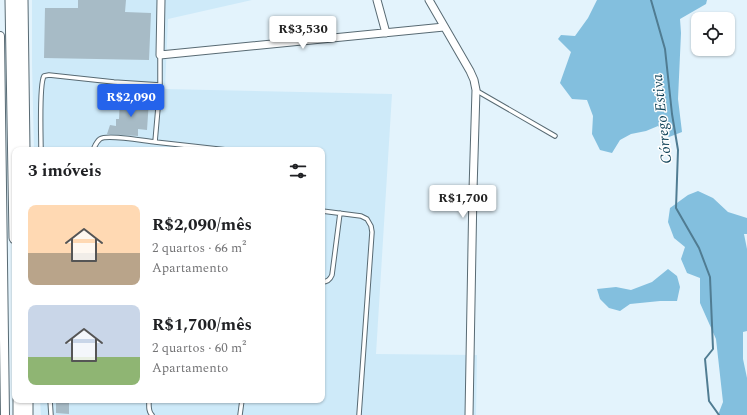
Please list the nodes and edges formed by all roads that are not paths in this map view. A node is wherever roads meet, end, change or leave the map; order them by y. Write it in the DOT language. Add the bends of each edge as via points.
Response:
graph roads {
  1 [pos="11,0"];
  2 [pos="22,0"];
  3 [pos="162,0"];
  4 [pos="377,0"];
  5 [pos="429,0"];
  6 [pos="444,27"];
  7 [pos="386,33"];
  8 [pos="0,36"];
  9 [pos="160,55"];
  10 [pos="160,85"];
  11 [pos="476,90"];
  12 [pos="0,92"];
  13 [pos="555,136"];
  14 [pos="155,142"];
  15 [pos="173,144"];
  16 [pos="13,147"];
  17 [pos="24,147"];
  18 [pos="42,147"];
  19 [pos="94,147"];
  20 [pos="200,147"];
  21 [pos="325,211"];
  22 [pos="340,213"];
  23 [pos="325,281"];
  24 [pos="2,396"];
  25 [pos="19,403"];
  26 [pos="27,403"];
  27 [pos="50,403"];
  28 [pos="149,403"];
  29 [pos="242,403"];
  30 [pos="5,415"];
  31 [pos="19,415"];
  32 [pos="27,415"];
  33 [pos="51,415"];
  34 [pos="152,415"];
  35 [pos="240,415"];
  36 [pos="359,415"];
  37 [pos="469,415"];
  1 -- 16 [label="highway"];
  2 -- 17 [label="highway"];
  3 -- 9 [label="street"];
  4 -- 7 [label="street"];
  5 -- 6 [label="street"];
  6 -- 7 [label="street"];
  6 -- 11 [label="street" via="470,71"];
  7 -- 9 [label="street"];
  8 -- 12 [label="street"];
  9 -- 10 [label="lane"];
  10 -- 14 [label="lane"];
  10 -- 18 [label="lane" via="49,74 44,76 41,93"];
  11 -- 13 [label="lane"];
  11 -- 37 [label="street"];
  12 -- 24 [label="street"];
  14 -- 15 [label="lane"];
  14 -- 19 [label="lane" via="112,137 99,140"];
  15 -- 20 [label="lane"];
  21 -- 22 [label="lane"];
  22 -- 23 [label="lane" via="332,275"];
  22 -- 36 [label="lane" via="368,219 372,232"];
  24 -- 30 [label="street"];
  25 -- 31 [label="highway"];
  26 -- 32 [label="highway"];
  27 -- 33 [label="lane"];
  28 -- 34 [label="lane"];
  29 -- 35 [label="lane"];
}
